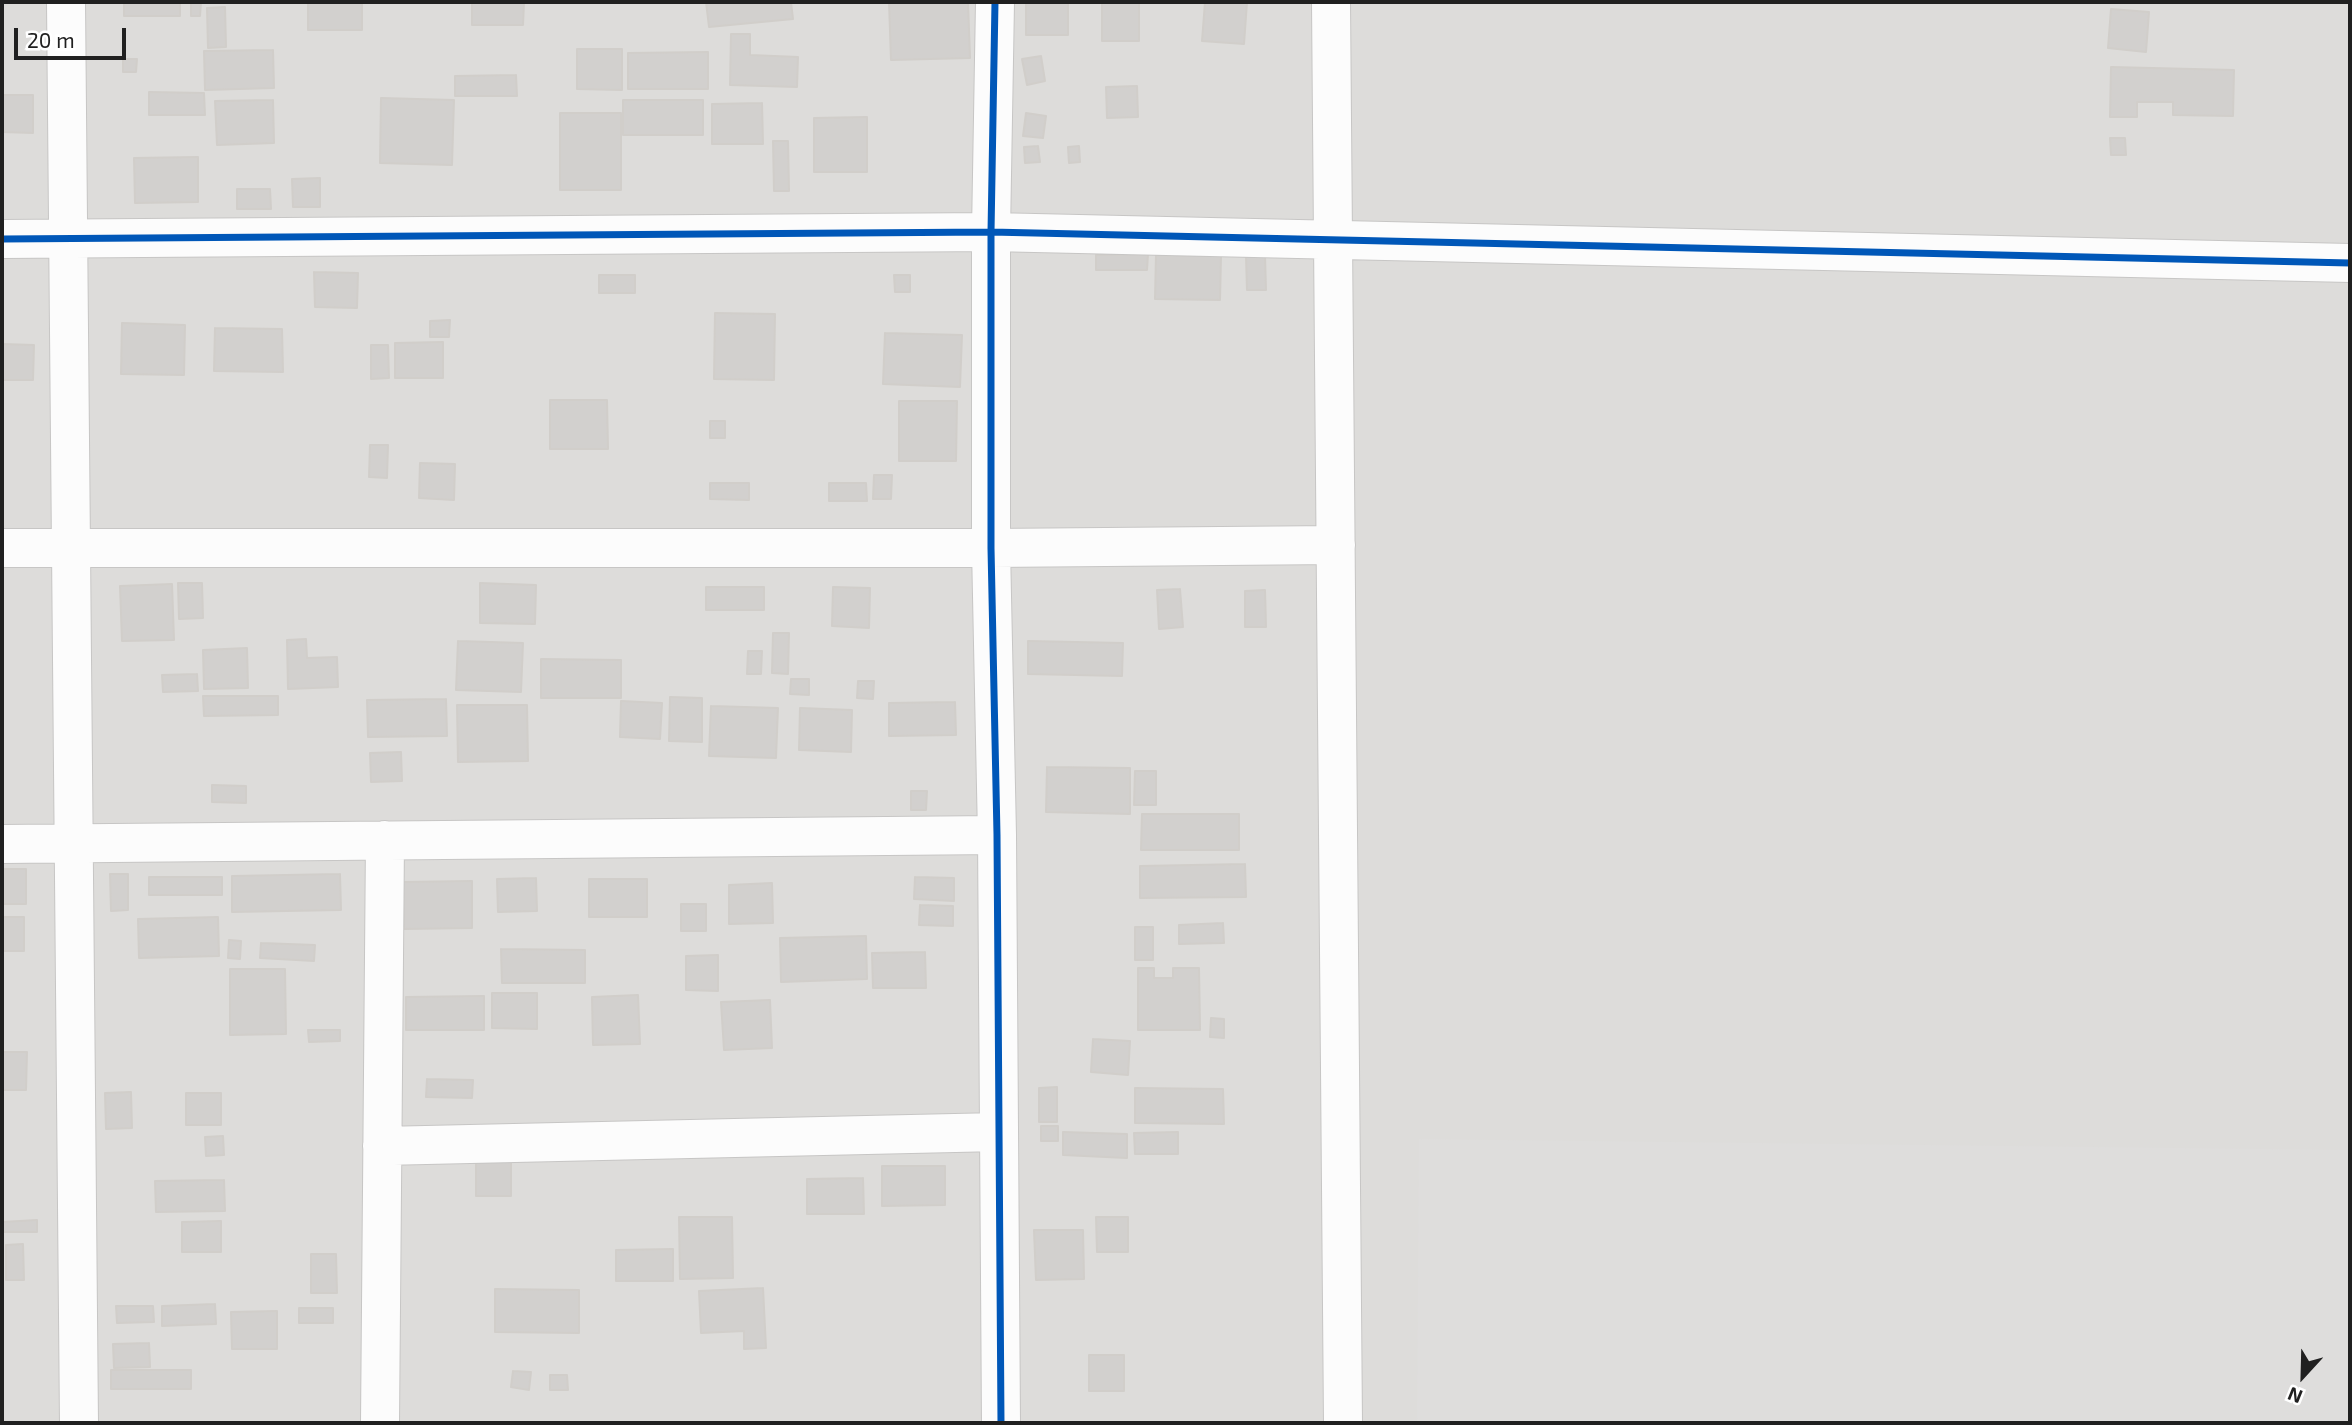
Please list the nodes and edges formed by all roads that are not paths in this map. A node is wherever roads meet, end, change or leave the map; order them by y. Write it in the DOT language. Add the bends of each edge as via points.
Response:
graph roads {
  1 [pos="66,2"];
  2 [pos="995,2"];
  3 [pos="1331,2"];
  4 [pos="991,232"];
  5 [pos="2,239"];
  6 [pos="68,239"];
  7 [pos="1333,239"];
  8 [pos="2350,262"];
  9 [pos="1336,545"];
  10 [pos="2,548"];
  11 [pos="71,548"];
  12 [pos="991,548"];
  13 [pos="996,835"];
  14 [pos="385,840"];
  15 [pos="74,842"];
  16 [pos="2,844"];
  17 [pos="999,1132"];
  18 [pos="382,1146"];
  19 [pos="79,1423"];
  20 [pos="380,1423"];
  21 [pos="1001,1423"];
  22 [pos="1343,1423"];
  1 -- 6 [label="street"];
  2 -- 4 [label="street"];
  3 -- 7 [label="street"];
  4 -- 6 [label="street"];
  4 -- 7 [label="street"];
  4 -- 12 [label="street"];
  5 -- 6 [label="street"];
  6 -- 11 [label="street"];
  7 -- 8 [label="street"];
  7 -- 9 [label="street"];
  9 -- 12 [label="street"];
  9 -- 22 [label="street"];
  10 -- 11 [label="street"];
  11 -- 12 [label="street"];
  11 -- 15 [label="street"];
  12 -- 13 [label="street"];
  13 -- 14 [label="street"];
  13 -- 17 [label="street"];
  14 -- 15 [label="street"];
  14 -- 18 [label="street"];
  15 -- 16 [label="street"];
  15 -- 19 [label="street"];
  17 -- 18 [label="street"];
  17 -- 21 [label="street"];
  18 -- 20 [label="street"];
}
